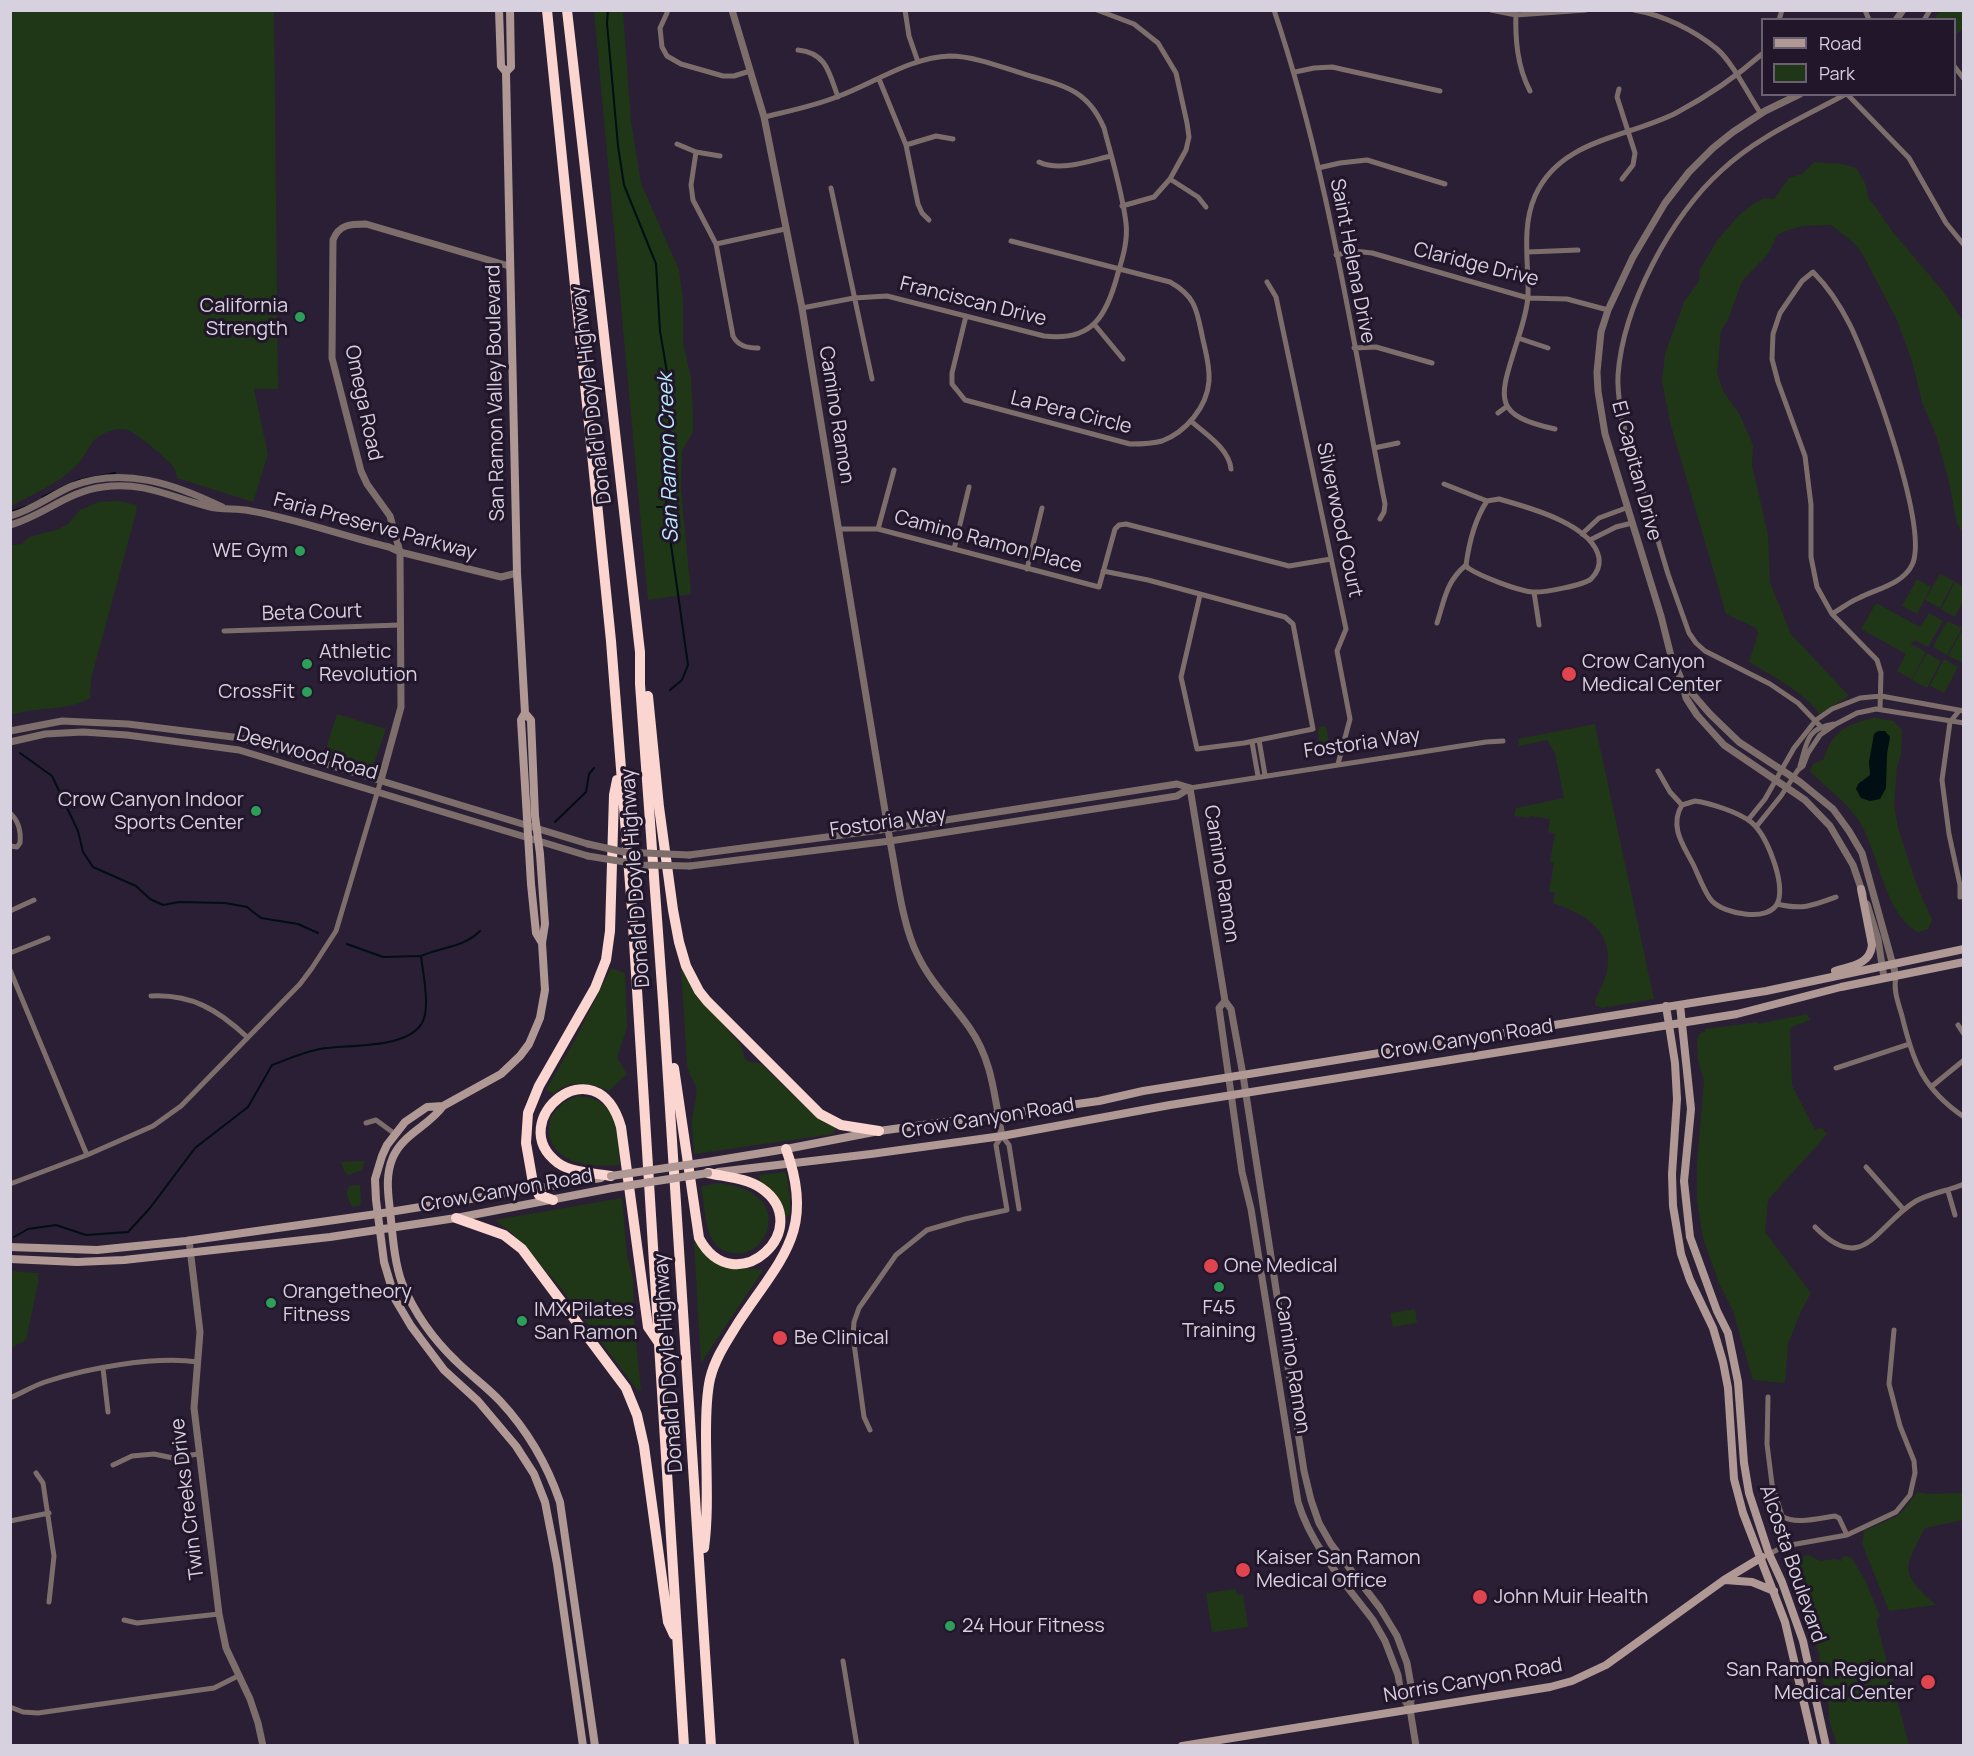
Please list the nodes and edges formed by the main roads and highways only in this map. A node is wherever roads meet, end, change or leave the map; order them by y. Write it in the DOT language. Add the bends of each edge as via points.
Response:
graph roads {
  1 [pos="499,10"];
  2 [pos="510,10"];
  3 [pos="546,10"];
  4 [pos="567,10"];
  5 [pos="506,72"];
  6 [pos="640,652"];
  7 [pos="525,713"];
  8 [pos="620,768"];
  9 [pos="1861,890"];
  10 [pos="532,895"];
  11 [pos="545,924"];
  12 [pos="542,943"];
  13 [pos="1964,949"];
  14 [pos="1964,962"];
  15 [pos="1808,981"];
  16 [pos="663,1001"];
  17 [pos="1680,1005"];
  18 [pos="1666,1006"];
  19 [pos="1683,1022"];
  20 [pos="1668,1024"];
  21 [pos="443,1106"];
  22 [pos="879,1131"];
  23 [pos="786,1149"];
  24 [pos="791,1163"];
  25 [pos="708,1167"];
  26 [pos="611,1176"];
  27 [pos="534,1187"];
  28 [pos="553,1200"];
  29 [pos="390,1212"];
  30 [pos="377,1214"];
  31 [pos="456,1218"];
  32 [pos="392,1228"];
  33 [pos="379,1230"];
  34 [pos="10,1246"];
  35 [pos="10,1259"];
  36 [pos="660,1346"];
  37 [pos="1769,1554"];
  38 [pos="1759,1558"];
  39 [pos="700,1575"];
  40 [pos="1724,1580"];
  41 [pos="1774,1591"];
  42 [pos="677,1642"];
  43 [pos="1236,1741"];
  44 [pos="583,1746"];
  45 [pos="595,1746"];
  46 [pos="684,1746"];
  47 [pos="711,1746"];
  48 [pos="1182,1746"];
  49 [pos="1814,1746"];
  50 [pos="1826,1746"];
  1 -- 5 [label="main road, San Ramon Valley Boulevard" via="501,66"];
  2 -- 5 [label="main road, San Ramon Valley Boulevard" via="511,67"];
  3 -- 8 [label="highway, Donald D Doyle Highway" via="597,490"];
  4 -- 6 [label="highway, Donald D Doyle Highway"];
  5 -- 7 [label="main road, San Ramon Valley Boulevard" via="517,573"];
  6 -- 16 [label="highway, Donald D Doyle Highway"];
  6 -- 22 [label="highway" via="646,672 676,930 692,978 707,1001 820,1114 841,1125"];
  7 -- 10 [label="main road, San Ramon Valley Boulevard" via="521,720"];
  7 -- 11 [label="main road, San Ramon Valley Boulevard" via="531,720"];
  8 -- 27 [label="highway" via="614,795 609,946 595,988 539,1086 528,1113 526,1143"];
  8 -- 36 [label="highway, Donald D Doyle Highway"];
  9 -- 15 [label="main road" via="1872,945 1870,955 1860,964"];
  10 -- 11 [label="main road" via="540,924"];
  10 -- 12 [label="main road, San Ramon Valley Boulevard" via="536,933"];
  11 -- 12 [label="main road, San Ramon Valley Boulevard"];
  12 -- 21 [label="main road, San Ramon Valley Boulevard" via="543,1004 529,1044 501,1074"];
  13 -- 15 [label="main road, Crow Canyon Road"];
  14 -- 19 [label="main road, Crow Canyon Road" via="1759,1009"];
  15 -- 17 [label="main road, Crow Canyon Road"];
  16 -- 25 [label="highway" via="671,1025 699,1238 720,1260 741,1264 760,1258 778,1234 780,1215 776,1205 760,1187"];
  16 -- 39 [label="highway, Donald D Doyle Highway"];
  17 -- 18 [label="main road, Crow Canyon Road"];
  17 -- 19 [label="main road, Alcosta Boulevard"];
  18 -- 20 [label="main road, Alcosta Boulevard"];
  18 -- 22 [label="main road, Crow Canyon Road" via="1099,1101"];
  19 -- 20 [label="main road, Crow Canyon Road"];
  19 -- 37 [label="main road, Alcosta Boulevard" via="1691,1109 1684,1181 1688,1226 1735,1359 1749,1493"];
  20 -- 24 [label="main road, Crow Canyon Road" via="1002,1136"];
  20 -- 38 [label="main road, Alcosta Boulevard" via="1677,1099 1672,1174 1676,1226 1681,1254 1713,1328 1723,1362 1734,1479"];
  21 -- 29 [label="main road, San Ramon Valley Boulevard" via="438,1115 409,1134 393,1157 387,1177"];
  21 -- 30 [label="main road, San Ramon Valley Boulevard" via="427,1107 413,1115 387,1145 377,1169"];
  22 -- 23 [label="main road, Crow Canyon Road"];
  23 -- 24 [label="highway"];
  23 -- 25 [label="main road, Crow Canyon Road"];
  24 -- 25 [label="main road, Crow Canyon Road"];
  24 -- 39 [label="highway" via="798,1208 791,1242 726,1342 710,1380 705,1539"];
  25 -- 26 [label="main road, Crow Canyon Road, bridge"];
  25 -- 28 [label="main road, Crow Canyon Road, bridge"];
  26 -- 27 [label="main road, Crow Canyon Road"];
  26 -- 36 [label="highway" via="569,1168 549,1154 542,1122 545,1112 562,1095 584,1089 595,1092 613,1105 618,1114 648,1327"];
  27 -- 28 [label="highway" via="540,1195"];
  27 -- 29 [label="main road, Crow Canyon Road"];
  28 -- 31 [label="main road, Crow Canyon Road"];
  29 -- 30 [label="main road, Crow Canyon Road"];
  29 -- 32 [label="main road, San Ramon Valley Boulevard"];
  30 -- 33 [label="main road, San Ramon Valley Boulevard"];
  30 -- 34 [label="main road, Crow Canyon Road" via="97,1250"];
  31 -- 32 [label="main road, Crow Canyon Road"];
  31 -- 42 [label="highway" via="504,1234 522,1249 626,1388 644,1446 668,1622"];
  32 -- 33 [label="main road, Crow Canyon Road"];
  32 -- 45 [label="main road, San Ramon Valley Boulevard" via="401,1281 422,1319 455,1360 513,1415 551,1474 560,1502"];
  33 -- 35 [label="main road, Crow Canyon Road" via="124,1260"];
  33 -- 44 [label="main road, San Ramon Valley Boulevard" via="395,1299 411,1326 444,1370 516,1446 542,1494 557,1564"];
  36 -- 42 [label="highway, Donald D Doyle Highway"];
  37 -- 38 [label="main road, Norris Canyon Road"];
  37 -- 50 [label="main road, Alcosta Boulevard" via="1803,1641"];
  38 -- 40 [label="main road, Norris Canyon Road"];
  38 -- 41 [label="main road, Alcosta Boulevard"];
  39 -- 47 [label="highway, Donald D Doyle Highway"];
  40 -- 41 [label="main road" via="1752,1582"];
  40 -- 43 [label="main road, Norris Canyon Road" via="1596,1671 1550,1687"];
  41 -- 49 [label="main road, Alcosta Boulevard" via="1795,1659"];
  42 -- 46 [label="highway, Donald D Doyle Highway"];
  43 -- 48 [label="main road, Norris Canyon Road"];
}
